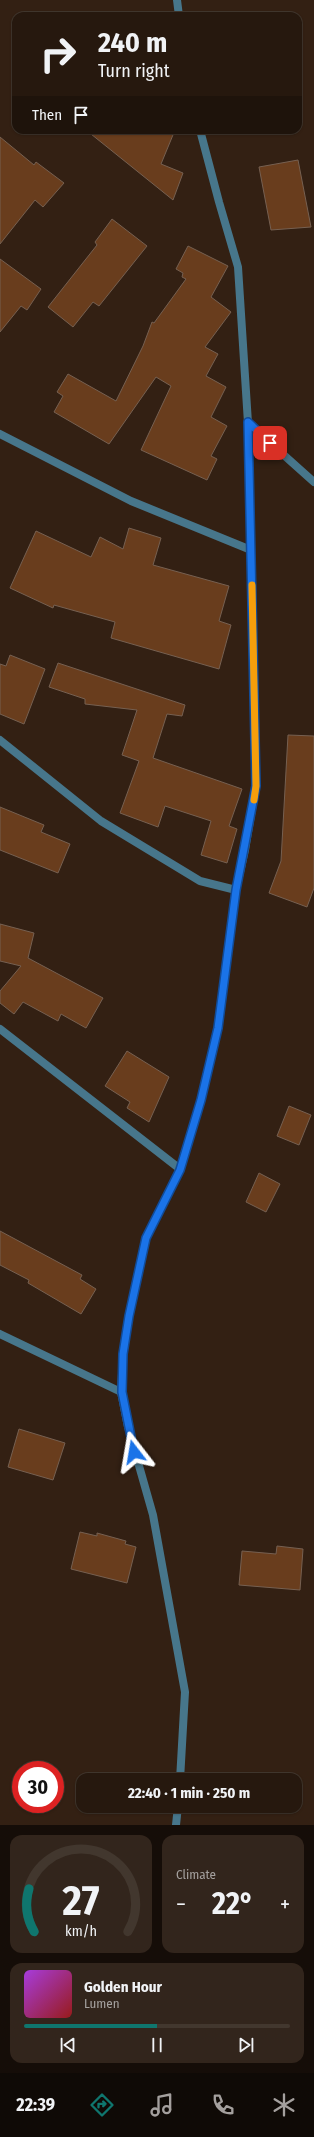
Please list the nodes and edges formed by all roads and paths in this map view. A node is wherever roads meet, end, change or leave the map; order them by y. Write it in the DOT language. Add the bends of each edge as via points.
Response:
graph roads {
  1 [pos="177,0"];
  2 [pos="178,12"];
  3 [pos="201,134"];
  4 [pos="248,422"];
  5 [pos="0,434"];
  6 [pos="314,482"];
  7 [pos="251,550"];
  8 [pos="0,740"];
  9 [pos="236,890"];
  10 [pos="0,1028"];
  11 [pos="180,1170"];
  12 [pos="0,1334"];
  13 [pos="122,1392"];
  14 [pos="180,1773"];
  15 [pos="177,1813"];
  16 [pos="176,1825"];
  1 -- 2 [label="street"];
  3 -- 4 [label="street" via="238,266"];
  4 -- 6 [label="street"];
  4 -- 7 [label="street"];
  5 -- 7 [label="street" via="131,501"];
  7 -- 9 [label="street" via="256,786"];
  8 -- 9 [label="street" via="101,821 200,881"];
  9 -- 11 [label="street" via="218,1028 201,1100"];
  10 -- 11 [label="street"];
  11 -- 13 [label="street" via="146,1238 123,1354"];
  12 -- 13 [label="street"];
  13 -- 14 [label="street" via="131,1442 153,1515 185,1692"];
  15 -- 16 [label="street"];
}
